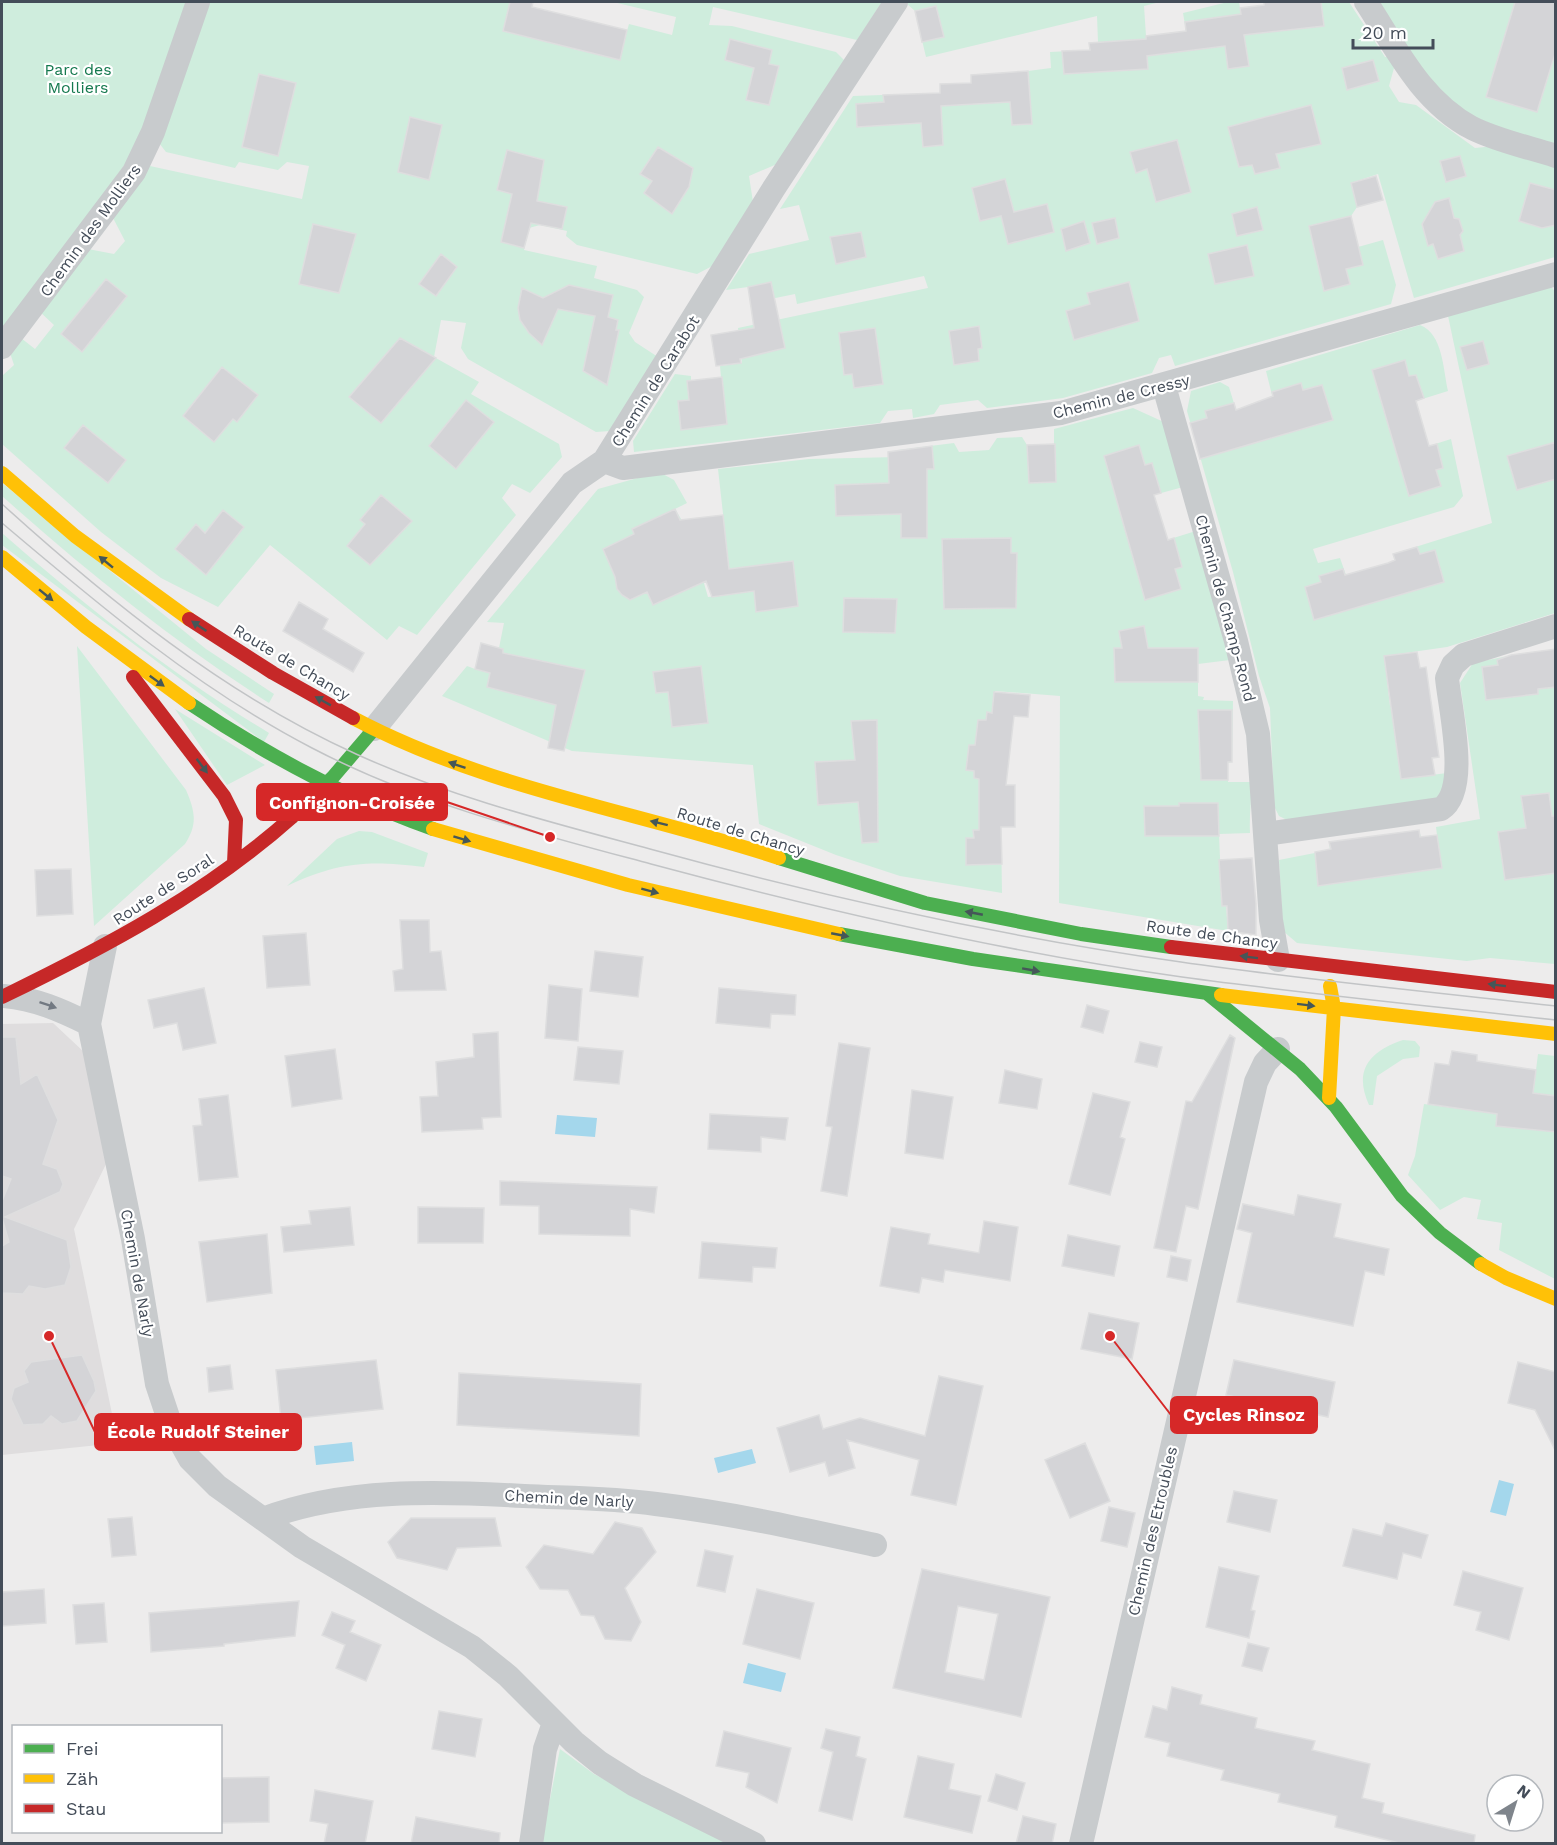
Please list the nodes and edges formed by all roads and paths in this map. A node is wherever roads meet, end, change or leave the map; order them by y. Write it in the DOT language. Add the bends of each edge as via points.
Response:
graph roads {
  1 [pos="198,2"];
  2 [pos="896,2"];
  3 [pos="1366,2"];
  4 [pos="1556,156"];
  5 [pos="1556,274"];
  6 [pos="2,347"];
  7 [pos="1164,386"];
  8 [pos="604,461"];
  9 [pos="2,473"];
  10 [pos="2,557"];
  11 [pos="1556,626"];
  12 [pos="110,647"];
  13 [pos="374,729"];
  14 [pos="327,784"];
  15 [pos="1266,834"];
  16 [pos="234,862"];
  17 [pos="105,946"];
  18 [pos="1278,960"];
  19 [pos="1308,963"];
  20 [pos="1556,992"];
  21 [pos="1206,993"];
  22 [pos="3,996"];
  23 [pos="1334,1008"];
  24 [pos="89,1024"];
  25 [pos="1556,1034"];
  26 [pos="1278,1049"];
  27 [pos="1330,1066"];
  28 [pos="1297,1067"];
  29 [pos="1329,1098"];
  30 [pos="1556,1299"];
  31 [pos="263,1519"];
  32 [pos="875,1545"];
  33 [pos="554,1723"];
  34 [pos="531,1844"];
  35 [pos="754,1844"];
  36 [pos="1081,1844"];
  1 -- 6 [label="street, Chemin des Molliers" via="153,132 134,172"];
  2 -- 8 [label="street, Chemin de Carabot" via="774,188"];
  3 -- 4 [label="street" via="1416,79 1442,108 1489,136"];
  5 -- 7 [label="street, Chemin de Cressy"];
  7 -- 8 [label="street, Chemin de Cressy" via="1061,413 623,468"];
  7 -- 15 [label="street, Chemin de Champ-Rond" via="1249,692 1258,734"];
  8 -- 13 [label="street, Chemin de Carabot" via="572,483"];
  13 -- 9 [label="main road, Route de Chancy, one-way" via="245,655 112,567"];
  10 -- 12 [label="main road, one-way"];
  11 -- 15 [label="street" via="1464,655 1453,665 1447,678 1457,777 1449,804 1441,809"];
  12 -- 14 [label="main road, one-way" via="214,720"];
  12 -- 16 [label="main road, one-way" via="224,796 236,820"];
  13 -- 14 [label="main road, Route de Soral"];
  18 -- 13 [label="main road, Route de Chancy, one-way" via="1100,935 886,893 706,835 492,777 424,753"];
  14 -- 16 [label="main road, Route de Soral" via="296,814"];
  14 -- 21 [label="main road, one-way" via="445,833 704,905 924,952"];
  15 -- 18 [label="street, Chemin de Champ-Rond" via="1271,920"];
  16 -- 17 [label="main road, Route de Soral"];
  17 -- 22 [label="main road, Route de Soral"];
  17 -- 24 [label="street, Chemin de Narly"];
  18 -- 19 [label="main road, Route de Chancy"];
  20 -- 19 [label="main road, Route de Chancy, one-way"];
  19 -- 23 [label="main road" via="1331,987"];
  21 -- 23 [label="main road, one-way"];
  21 -- 26 [label="main road"];
  22 -- 24 [label="street, one-way" via="30,999"];
  23 -- 25 [label="main road"];
  23 -- 27 [label="main road"];
  24 -- 31 [label="street, Chemin de Narly" via="162,1403 181,1444 203,1473"];
  26 -- 28 [label="main road"];
  26 -- 36 [label="street, Chemin des Etroubles" via="1265,1063 1256,1082"];
  27 -- 28 [label="main road" via="1314,1070"];
  27 -- 29 [label="main road"];
  28 -- 29 [label="main road"];
  29 -- 30 [label="main road" via="1404,1198 1453,1245 1495,1273"];
  31 -- 32 [label="street, Chemin de Narly" via="292,1507 347,1498 476,1493 653,1503 754,1519"];
  31 -- 33 [label="street, Chemin de Narly" via="344,1574 472,1647 508,1676"];
  33 -- 34 [label="street" via="545,1749"];
  33 -- 35 [label="street, Chemin de Narly" via="600,1763 635,1785"];
}
